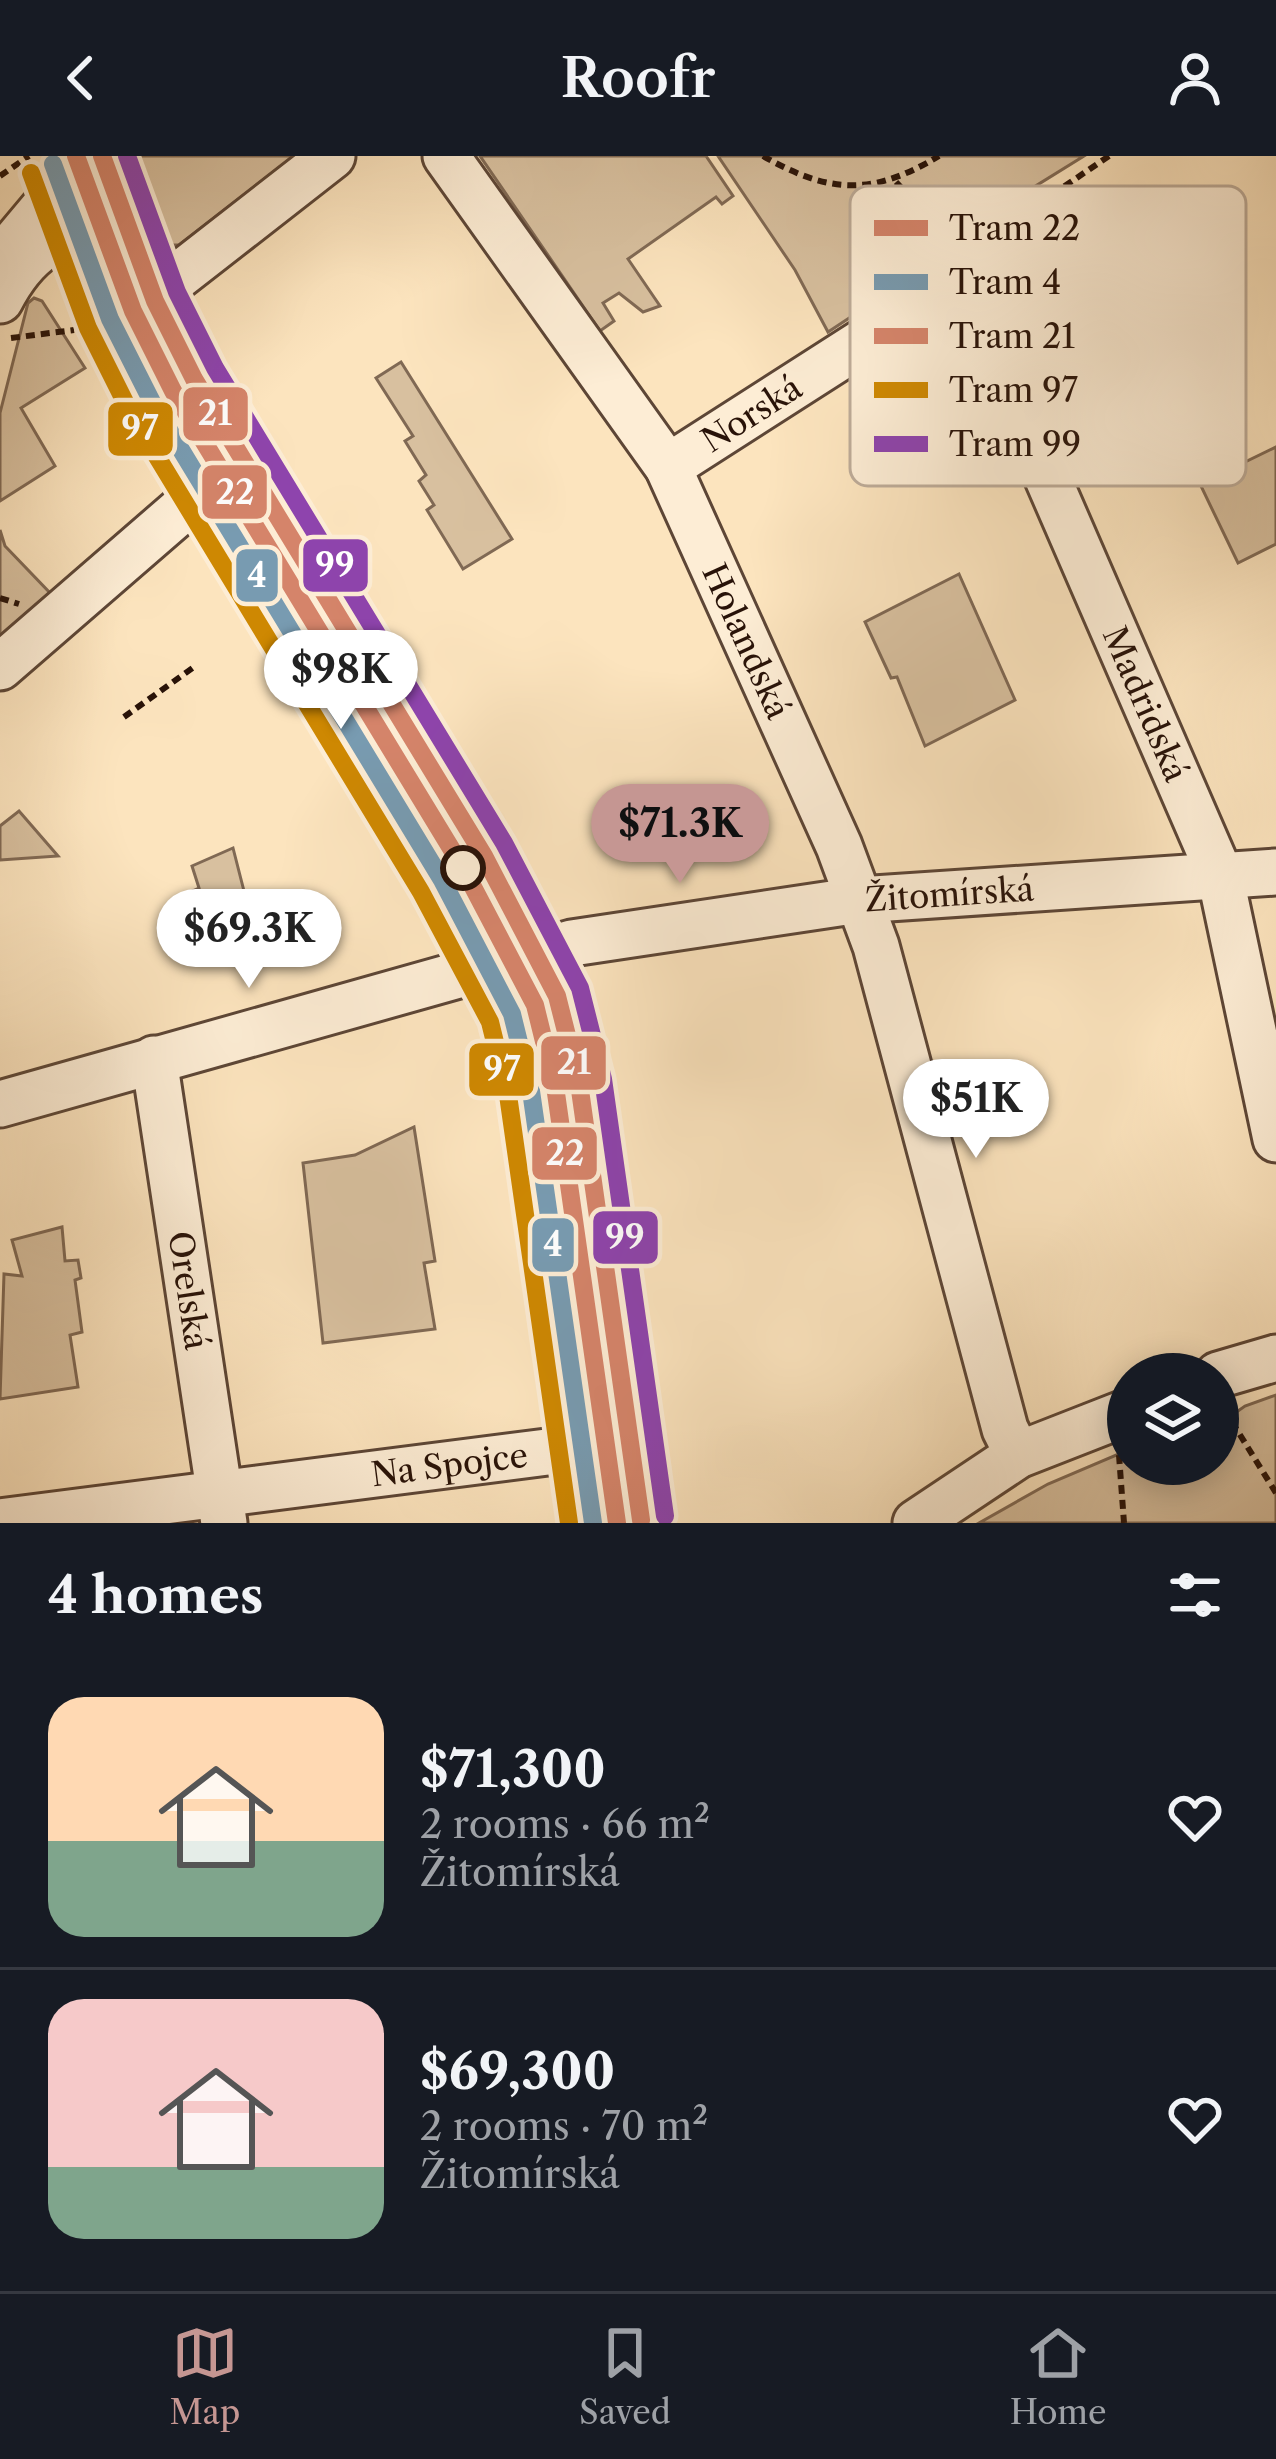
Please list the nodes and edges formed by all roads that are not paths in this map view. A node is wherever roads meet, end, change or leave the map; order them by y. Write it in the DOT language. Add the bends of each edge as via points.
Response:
graph roads {
  1 [pos="332,156"];
  2 [pos="446,156"];
  3 [pos="89,162"];
  4 [pos="110,220"];
  5 [pos="0,261"];
  6 [pos="141,305"];
  7 [pos="6,319"];
  8 [pos="850,350"];
  9 [pos="668,467"];
  10 [pos="226,471"];
  11 [pos="1054,486"];
  12 [pos="0,667"];
  13 [pos="1276,872"];
  14 [pos="1220,875"];
  15 [pos="859,900"];
  16 [pos="522,955"];
  17 [pos="154,1059"];
  18 [pos="0,1104"];
  19 [pos="1276,1139"];
  20 [pos="1276,1358"];
  21 [pos="1239,1380"];
  22 [pos="1107,1434"];
  23 [pos="610,1444"];
  24 [pos="1018,1454"];
  25 [pos="222,1507"];
  26 [pos="0,1522"];
  27 [pos="920,1522"];
  28 [pos="625,1523"];
  1 -- 6 [label="street"];
  2 -- 9 [label="street, Holandská"];
  3 -- 4 [label="street"];
  3 -- 5 [label="street"];
  4 -- 6 [label="street"];
  4 -- 7 [label="street" via="59,238 15,268"];
  6 -- 10 [label="street"];
  8 -- 9 [label="street, Norská"];
  9 -- 15 [label="street, Holandská"];
  10 -- 12 [label="street"];
  10 -- 16 [label="street"];
  11 -- 14 [label="street, Madridská"];
  13 -- 14 [label="street, Žitomírská"];
  14 -- 15 [label="street, Žitomírská"];
  14 -- 19 [label="street, Madridská"];
  15 -- 16 [label="street, Žitomírská"];
  15 -- 24 [label="street, Holandská"];
  16 -- 17 [label="street, Žitomírská"];
  16 -- 23 [label="street" via="563,1085"];
  17 -- 18 [label="street, Žitomírská"];
  17 -- 25 [label="street, Orelská"];
  20 -- 21 [label="street"];
  22 -- 24 [label="street"];
  23 -- 25 [label="street, Na Spojce"];
  23 -- 28 [label="street"];
  24 -- 27 [label="street"];
  25 -- 26 [label="street, Na Spojce"];
}
